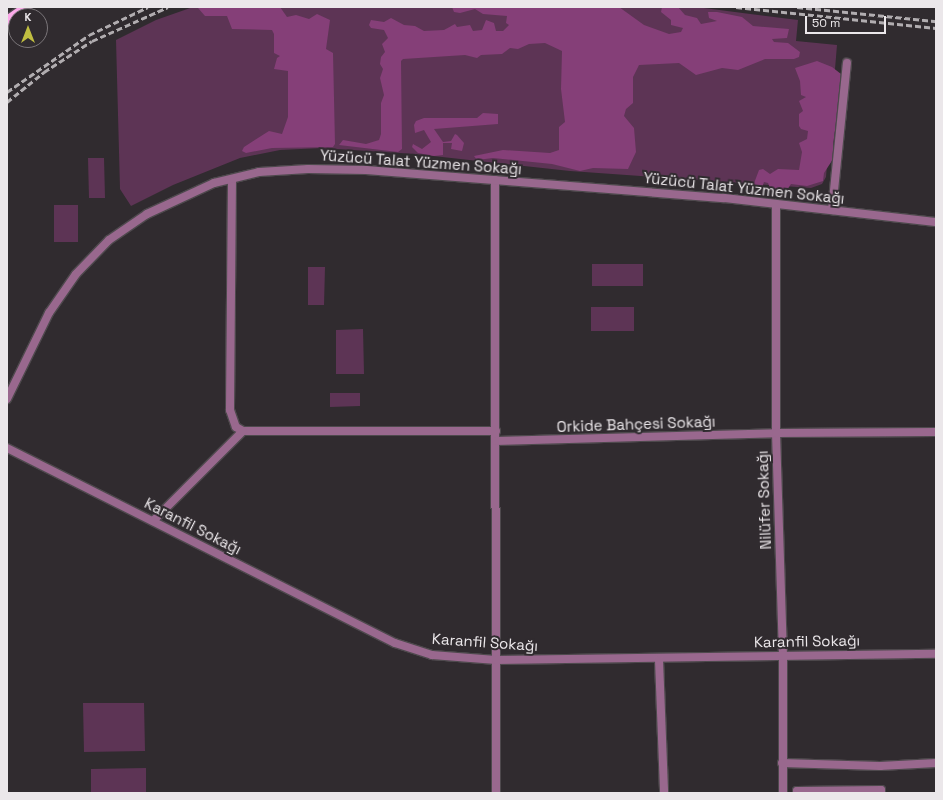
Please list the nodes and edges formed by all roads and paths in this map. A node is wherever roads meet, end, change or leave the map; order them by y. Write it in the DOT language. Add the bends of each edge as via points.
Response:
graph roads {
  1 [pos="27,7"];
  2 [pos="7,22"];
  3 [pos="848,63"];
  4 [pos="232,179"];
  5 [pos="495,180"];
  6 [pos="776,205"];
  7 [pos="832,210"];
  8 [pos="936,222"];
  9 [pos="7,399"];
  10 [pos="243,431"];
  11 [pos="496,431"];
  12 [pos="936,432"];
  13 [pos="776,433"];
  14 [pos="496,442"];
  15 [pos="7,448"];
  16 [pos="152,521"];
  17 [pos="936,654"];
  18 [pos="783,655"];
  19 [pos="496,660"];
  20 [pos="659,660"];
  21 [pos="782,763"];
  22 [pos="936,763"];
  23 [pos="496,793"];
  24 [pos="664,793"];
  25 [pos="782,793"];
  26 [pos="797,793"];
  27 [pos="881,793"];
  1 -- 2 [label="main road"];
  3 -- 7 [label="street"];
  4 -- 5 [label="street, Yüzücü Talat Yüzmen Sokağı" via="259,172 308,169 366,170"];
  4 -- 9 [label="street, Yüzücü Talat Yüzmen Sokağı" via="214,183 147,214 109,240 76,274 49,313"];
  4 -- 10 [label="street" via="230,410 234,423"];
  5 -- 6 [label="street, Yüzücü Talat Yüzmen Sokağı" via="724,198"];
  5 -- 11 [label="street"];
  6 -- 7 [label="street, Yüzücü Talat Yüzmen Sokağı"];
  6 -- 13 [label="street, Nilüfer Sokağı"];
  7 -- 8 [label="street, Yüzücü Talat Yüzmen Sokağı"];
  10 -- 11 [label="street"];
  10 -- 16 [label="street"];
  11 -- 14 [label="street"];
  12 -- 13 [label="street, Orkide Bahçesi Sokağı"];
  13 -- 14 [label="street, Orkide Bahçesi Sokağı"];
  13 -- 18 [label="street, Nilüfer Sokağı"];
  14 -- 19 [label="street"];
  15 -- 16 [label="street, Karanfil Sokağı"];
  16 -- 19 [label="street, Karanfil Sokağı" via="395,643 432,655"];
  17 -- 18 [label="street, Karanfil Sokağı"];
  18 -- 20 [label="street, Karanfil Sokağı"];
  18 -- 21 [label="street, Nilüfer Sokağı"];
  19 -- 20 [label="street, Karanfil Sokağı"];
  19 -- 23 [label="street"];
  20 -- 24 [label="street"];
  21 -- 22 [label="street" via="880,766"];
  21 -- 25 [label="street, Nilüfer Sokağı"];
  26 -- 27 [label="street" via="881,790"];
}
